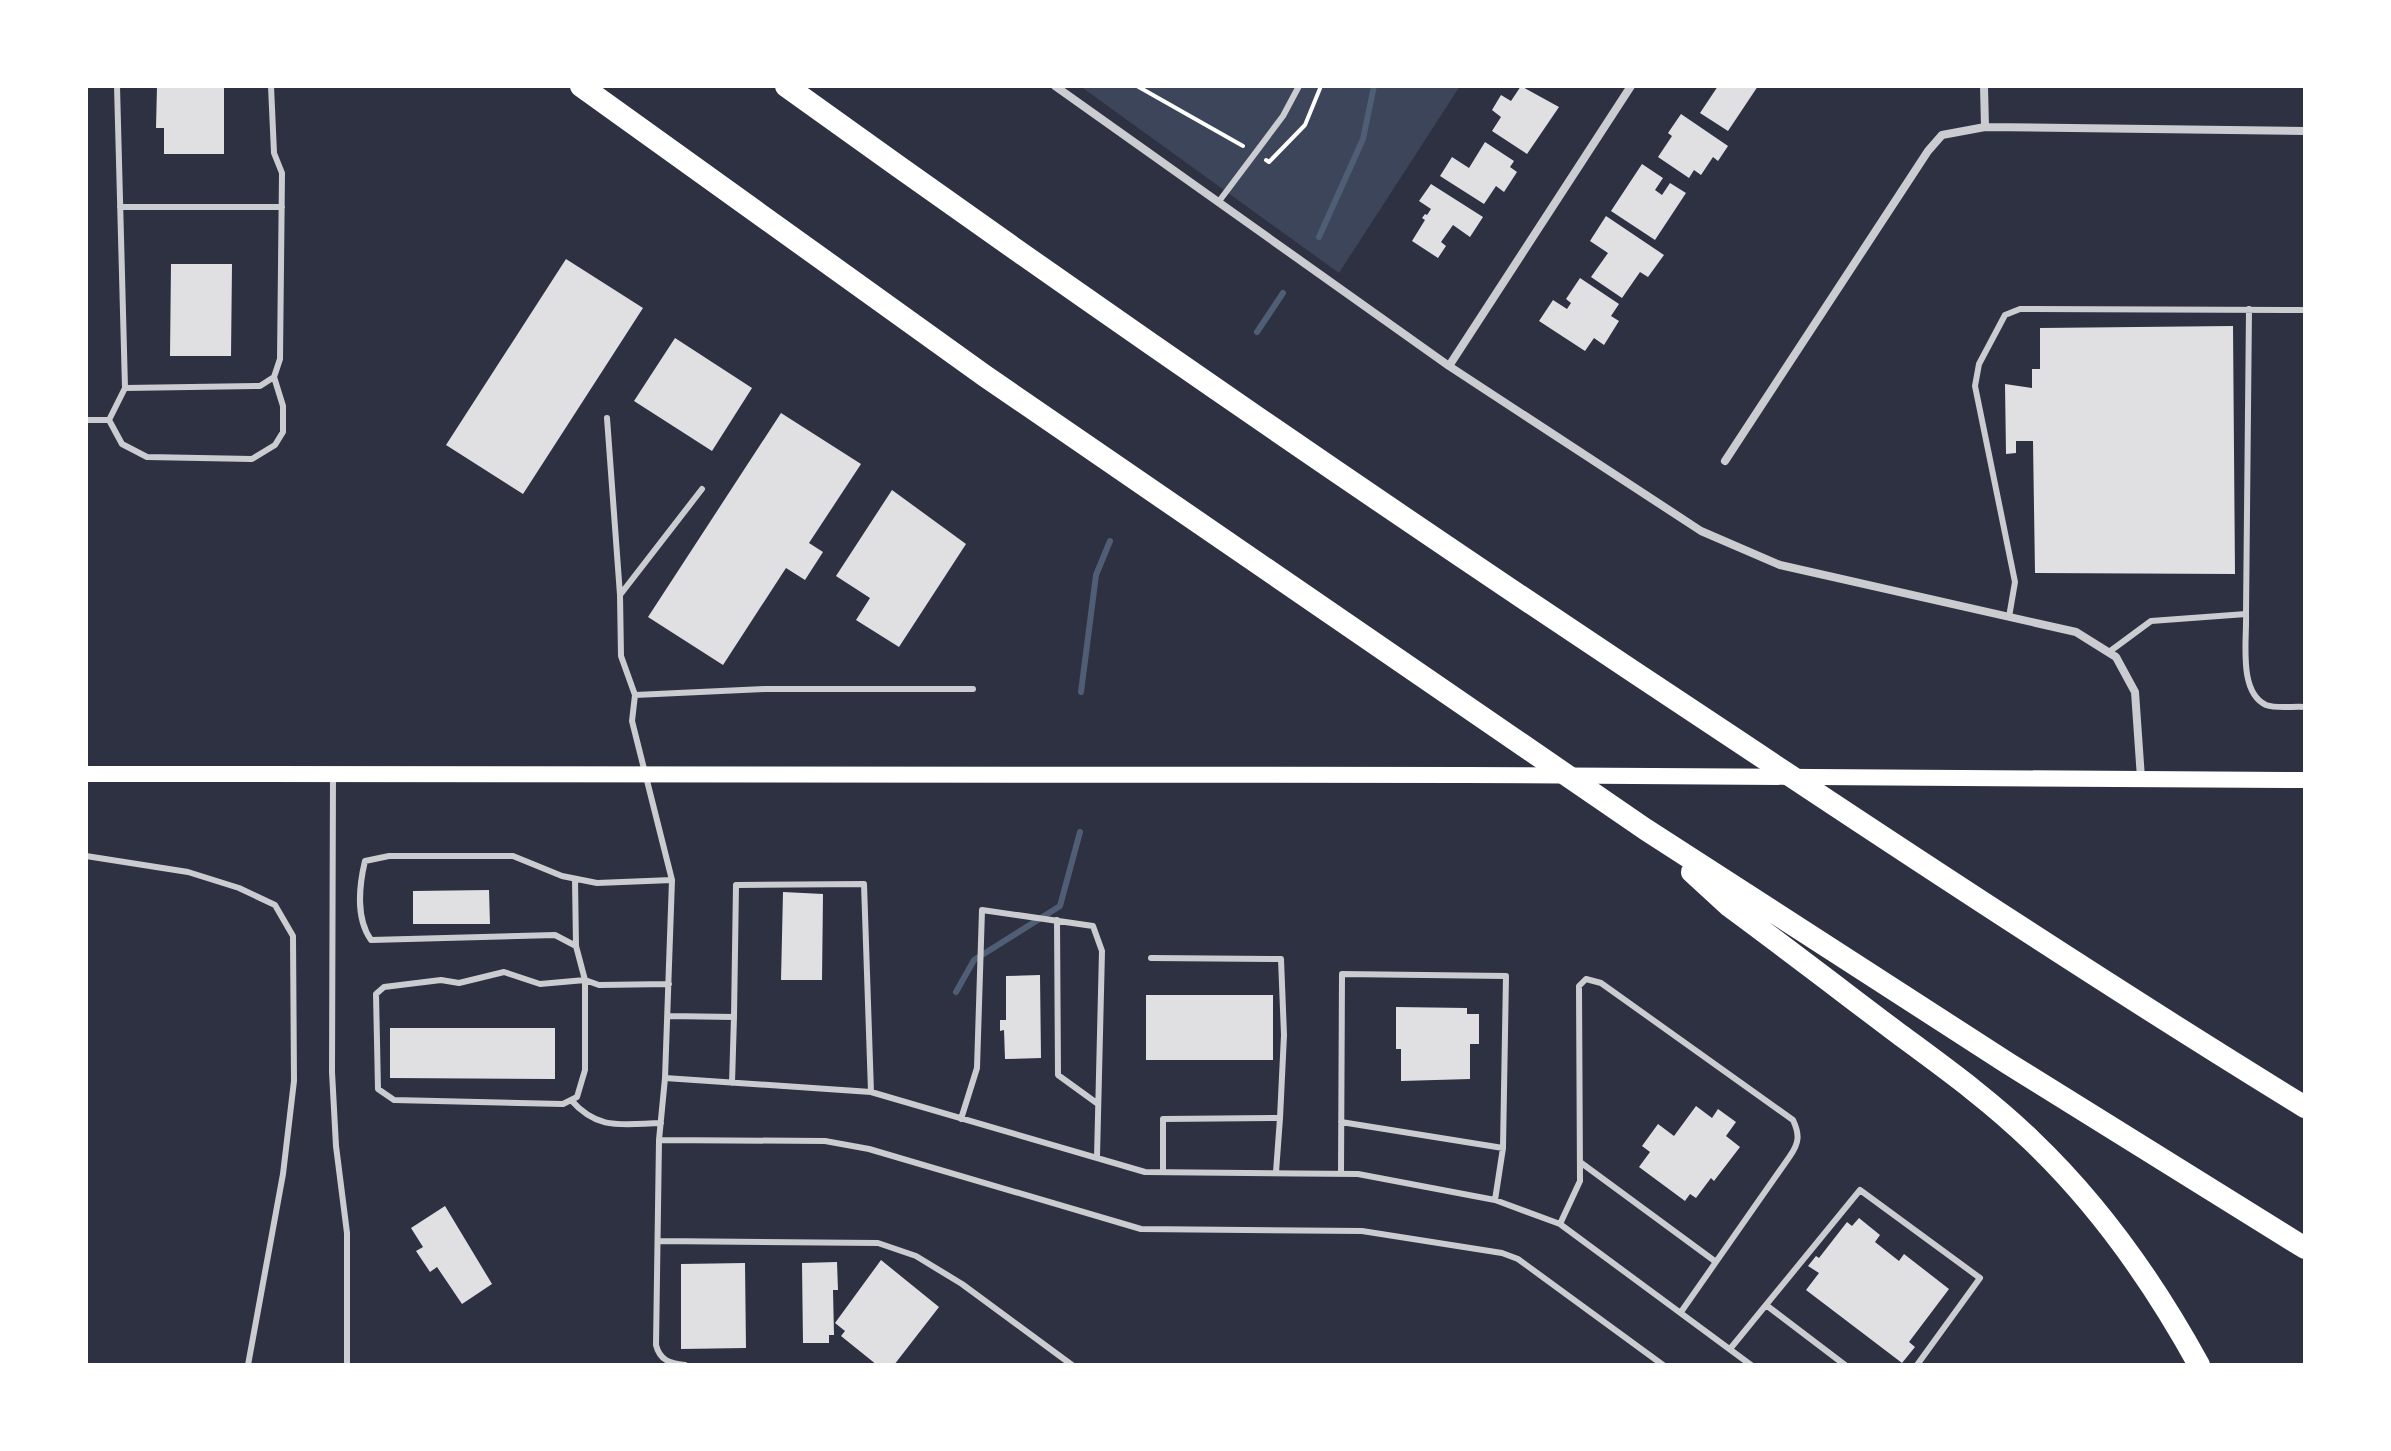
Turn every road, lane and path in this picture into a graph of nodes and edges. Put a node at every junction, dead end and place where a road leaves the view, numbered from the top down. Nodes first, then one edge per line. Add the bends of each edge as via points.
1 (117, 86) edge
2 (271, 86) edge
3 (581, 86) edge
4 (786, 86) edge
5 (1055, 86) edge
6 (1137, 86) edge
7 (1299, 86) edge
8 (1321, 86) edge
9 (1631, 86) edge
10 (1984, 86) edge
11 (1985, 127) junction
12 (2305, 131) edge
13 (1243, 146) dead end
14 (1264, 158) dead end
15 (1220, 200) junction
16 (120, 207) junction
17 (282, 207) junction
18 (2249, 309) junction
19 (2305, 310) edge
20 (1449, 366) junction
21 (274, 377) junction
22 (125, 388) junction
23 (607, 418) dead end
24 (86, 420) edge
25 (109, 420) junction
26 (1725, 461) dead end
27 (702, 489) dead end
28 (620, 595) junction
29 (2246, 614) junction
30 (2009, 617) junction
31 (2109, 652) junction
32 (973, 689) dead end
33 (635, 695) junction
34 (2305, 707) edge
35 (646, 773) junction
36 (86, 774) edge
37 (333, 774) junction
38 (2141, 780) junction
39 (2305, 780) edge
40 (1645, 829) junction
41 (86, 856) edge
42 (575, 879) junction
43 (672, 880) junction
44 (1057, 920) junction
45 (576, 946) junction
46 (1151, 958) dead end
47 (585, 980) junction
48 (669, 984) junction
49 (668, 1016) junction
50 (734, 1017) junction
51 (665, 1078) junction
52 (732, 1083) junction
53 (871, 1092) junction
54 (571, 1100) junction
55 (1098, 1104) junction
56 (2305, 1107) edge
57 (1280, 1118) junction
58 (961, 1119) junction
59 (1341, 1122) junction
60 (661, 1123) junction
61 (659, 1140) junction
62 (1503, 1148) junction
63 (1097, 1157) junction
64 (1580, 1162) junction
65 (1163, 1172) junction
66 (1276, 1172) junction
67 (1341, 1174) junction
68 (1495, 1200) junction
69 (1560, 1224) junction
70 (659, 1241) junction
71 (2305, 1248) edge
72 (1716, 1262) junction
73 (1766, 1305) junction
74 (1681, 1312) junction
75 (1730, 1349) junction
76 (248, 1365) edge
77 (347, 1365) edge
78 (685, 1365) edge
79 (1072, 1365) edge
80 (1663, 1365) edge
81 (1751, 1365) edge
82 (1845, 1365) edge
83 (1917, 1365) edge
84 (2199, 1365) edge

1 - 16 lane
2 - 17 lane
3 - 40 highway via 998,385
4 - 56 highway via 1427,537 2020,927
5 - 15 street
6 - 13 path
7 - 15 lane
8 - 14 path via 1305,125 1269,162
9 - 20 street
10 - 11 street
11 - 12 street
11 - 26 street via 1942,135 1928,151
15 - 20 street
16 - 17 lane
16 - 22 lane
17 - 21 lane via 280,359
18 - 19 lane
18 - 29 lane
18 - 30 lane via 2020,309 2005,315 1979,364 1975,386 2015,582
20 - 30 street via 1701,531 1780,565
21 - 22 lane via 260,386
21 - 25 lane via 283,406 283,432 275,445 252,459 147,457 122,444
22 - 25 lane
23 - 28 lane
24 - 25 lane
27 - 28 lane
28 - 33 lane via 621,656
29 - 31 lane via 2151,621
29 - 34 lane via 2248,682 2254,697 2269,706
30 - 31 street via 2076,632
31 - 38 street via 2135,692
32 - 33 lane
33 - 35 lane via 632,721
35 - 37 main road
35 - 38 main road
35 - 43 lane
36 - 37 main road
37 - 77 lane via 332,1072 347,1233
38 - 39 main road
40 - 71 highway
40 - 84 highway via 1729,906 1982,1095 2032,1141 2124,1247
41 - 76 lane via 188,872 239,888 275,905 293,936 294,1081 283,1174
42 - 43 lane
42 - 45 lane
42 - 45 lane via 513,856 389,856 365,861 361,914 371,940 555,935
43 - 48 lane
44 - 55 lane via 1058,1075
44 - 55 lane via 1093,926 1102,951
44 - 58 lane via 982,910 977,1068
45 - 47 lane
46 - 57 lane via 1281,959
47 - 48 lane via 599,985
47 - 54 lane via 585,1070 577,1097
47 - 54 lane via 540,984 504,972 459,983 384,987 376,994 378,1089 394,1100
48 - 49 lane
49 - 50 lane
49 - 51 lane
50 - 52 lane
50 - 53 lane via 736,885 864,884
51 - 52 lane
51 - 60 lane
52 - 53 lane
53 - 58 lane
54 - 60 lane via 587,1118 609,1124
55 - 63 lane
57 - 65 lane via 1163,1119
57 - 66 lane
58 - 63 lane
59 - 62 lane
59 - 62 lane via 1342,974 1506,976
59 - 67 lane
60 - 61 lane
61 - 70 lane
61 - 80 lane via 825,1141 869,1149 1141,1229 1362,1231 1502,1253 1518,1259
62 - 68 lane
63 - 65 lane
64 - 69 lane via 1580,1181
64 - 72 lane
64 - 72 lane via 1579,986 1586,979 1601,983 1793,1120 1798,1144
65 - 66 lane
66 - 67 lane
67 - 68 lane
68 - 69 lane
69 - 74 lane
70 - 78 lane via 656,1345 669,1363
70 - 79 lane via 878,1243 916,1256 962,1284
72 - 74 lane
73 - 75 lane
73 - 82 lane
73 - 83 lane via 1860,1190 1980,1278
74 - 75 lane
75 - 81 lane

